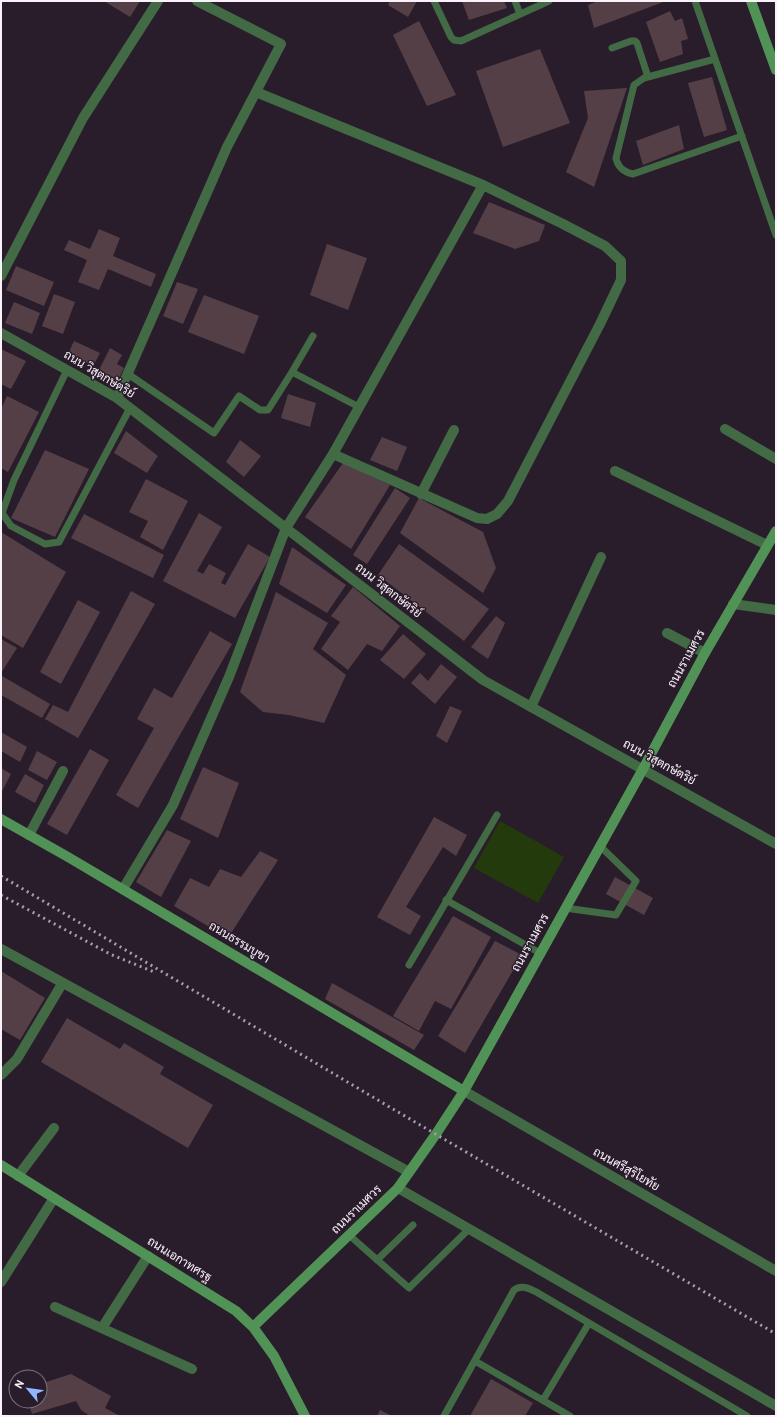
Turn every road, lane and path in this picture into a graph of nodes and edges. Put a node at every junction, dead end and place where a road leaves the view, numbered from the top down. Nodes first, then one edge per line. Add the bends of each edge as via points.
1 (158, 1) edge
2 (196, 1) edge
3 (434, 1) edge
4 (515, 1) edge
5 (549, 1) edge
6 (695, 1) edge
7 (751, 1) edge
8 (520, 14) junction
9 (612, 48) dead end
10 (715, 59) junction
11 (776, 70) edge
12 (648, 77) junction
13 (256, 92) junction
14 (742, 136) junction
15 (483, 185) junction
16 (776, 235) edge
17 (1, 276) edge
18 (1, 333) edge
19 (313, 336) dead end
20 (67, 370) junction
21 (292, 372) junction
22 (128, 374) junction
23 (117, 398) junction
24 (359, 407) junction
25 (130, 408) junction
26 (725, 429) dead end
27 (454, 430) dead end
28 (333, 454) junction
29 (776, 458) edge
30 (615, 471) dead end
31 (421, 494) junction
32 (286, 528) junction
33 (776, 530) edge
34 (767, 546) junction
35 (601, 557) dead end
36 (733, 604) junction
37 (776, 610) edge
38 (667, 633) dead end
39 (705, 653) junction
40 (531, 707) junction
41 (643, 769) junction
42 (63, 771) dead end
43 (497, 815) dead end
44 (1, 819) edge
45 (29, 834) junction
46 (776, 844) edge
47 (600, 846) junction
48 (123, 889) junction
49 (446, 900) junction
50 (565, 908) junction
51 (1, 949) edge
52 (540, 953) junction
53 (409, 965) dead end
54 (62, 984) junction
55 (1, 1075) edge
56 (464, 1091) junction
57 (54, 1128) dead end
58 (1, 1165) edge
59 (410, 1172) junction
60 (18, 1176) junction
61 (398, 1188) junction
62 (54, 1198) junction
63 (413, 1225) dead end
64 (469, 1229) junction
65 (349, 1235) junction
66 (148, 1256) junction
67 (377, 1260) junction
68 (776, 1271) edge
69 (1, 1282) edge
70 (55, 1307) dead end
71 (589, 1323) junction
72 (253, 1327) junction
73 (102, 1328) junction
74 (475, 1361) junction
75 (192, 1369) dead end
76 (543, 1400) junction
77 (776, 1406) edge
78 (734, 1409) junction
79 (305, 1416) edge
80 (444, 1416) edge
81 (570, 1416) edge
82 (730, 1416) edge
83 (747, 1416) edge

1 - 17 street via 83,118
2 - 13 street via 281,44
3 - 8 lane via 454,40 461,40
4 - 8 lane
5 - 8 lane
6 - 10 lane
7 - 11 main road
9 - 12 lane via 635,41
10 - 12 lane
10 - 14 lane
12 - 14 lane via 634,85 616,158 622,170 633,174
13 - 15 street
13 - 22 street via 227,148
14 - 16 lane
15 - 24 street
15 - 31 street via 605,246 621,261 621,280 522,475 508,501 497,514 487,519 477,518
18 - 20 street, ถนน วิสุตกษัตริย์
19 - 21 lane
20 - 23 street, ถนน วิสุตกษัตริย์
20 - 25 lane via 14,480 2,513 11,526 45,544 60,542
21 - 22 lane via 268,410 260,410 239,396 214,433
21 - 24 lane
22 - 23 street
23 - 25 street, ถนน วิสุตกษัตริย์
24 - 28 street
25 - 32 street, ถนน วิสุตกษัตริย์
26 - 29 street
27 - 31 street
28 - 31 street
28 - 32 street
30 - 34 street
32 - 40 street, ถนน วิสุตกษัตริย์ via 482,680
32 - 48 street via 229,678 173,805
33 - 34 main road, ถนนราเมศวร
34 - 36 main road, ถนนราเมศวร
35 - 40 street
36 - 37 street
36 - 39 main road, ถนนราเมศวร
38 - 39 street
39 - 41 main road, ถนนราเมศวร
40 - 41 street, ถนน วิสุตกษัตริย์
41 - 46 street, ถนน วิสุตกษัตริย์
41 - 47 main road, ถนนราเมศวร
42 - 45 street
43 - 49 lane
44 - 45 main road, ถนนธรรมบูชา
45 - 48 main road, ถนนธรรมบูชา
47 - 50 main road, ถนนราเมศวร
47 - 50 lane via 636,881 616,915
48 - 56 main road, ถนนธรรมบูชา
49 - 52 lane
49 - 53 lane
50 - 52 main road, ถนนราเมศวร
51 - 54 street
52 - 56 main road, ถนนราเมศวร
54 - 55 street via 17,1059
54 - 59 street
56 - 59 main road, ถนนราเมศวร
56 - 68 street, ถนนศรีสุริโยทัย
57 - 60 street
58 - 60 main road, ถนนเอกาทศรฐ
59 - 61 main road, ถนนราเมศวร
60 - 62 main road, ถนนเอกาทศรฐ
61 - 64 street
61 - 65 main road, ถนนราเมศวร
62 - 66 main road, ถนนเอกาทศรฐ
62 - 69 street
63 - 67 lane
64 - 67 lane via 409,1288
64 - 77 street
65 - 67 lane
65 - 72 main road, ถนนราเมศวร
66 - 72 main road, ถนนเอกาทศรฐ via 236,1311
66 - 73 street
70 - 73 street
71 - 74 lane via 538,1293 520,1287 514,1290
71 - 76 lane
71 - 78 lane
72 - 79 main road, ถนนเอกาทศรฐ via 274,1356
73 - 75 street
74 - 76 lane
74 - 80 lane
76 - 81 lane
78 - 82 lane
78 - 83 lane

